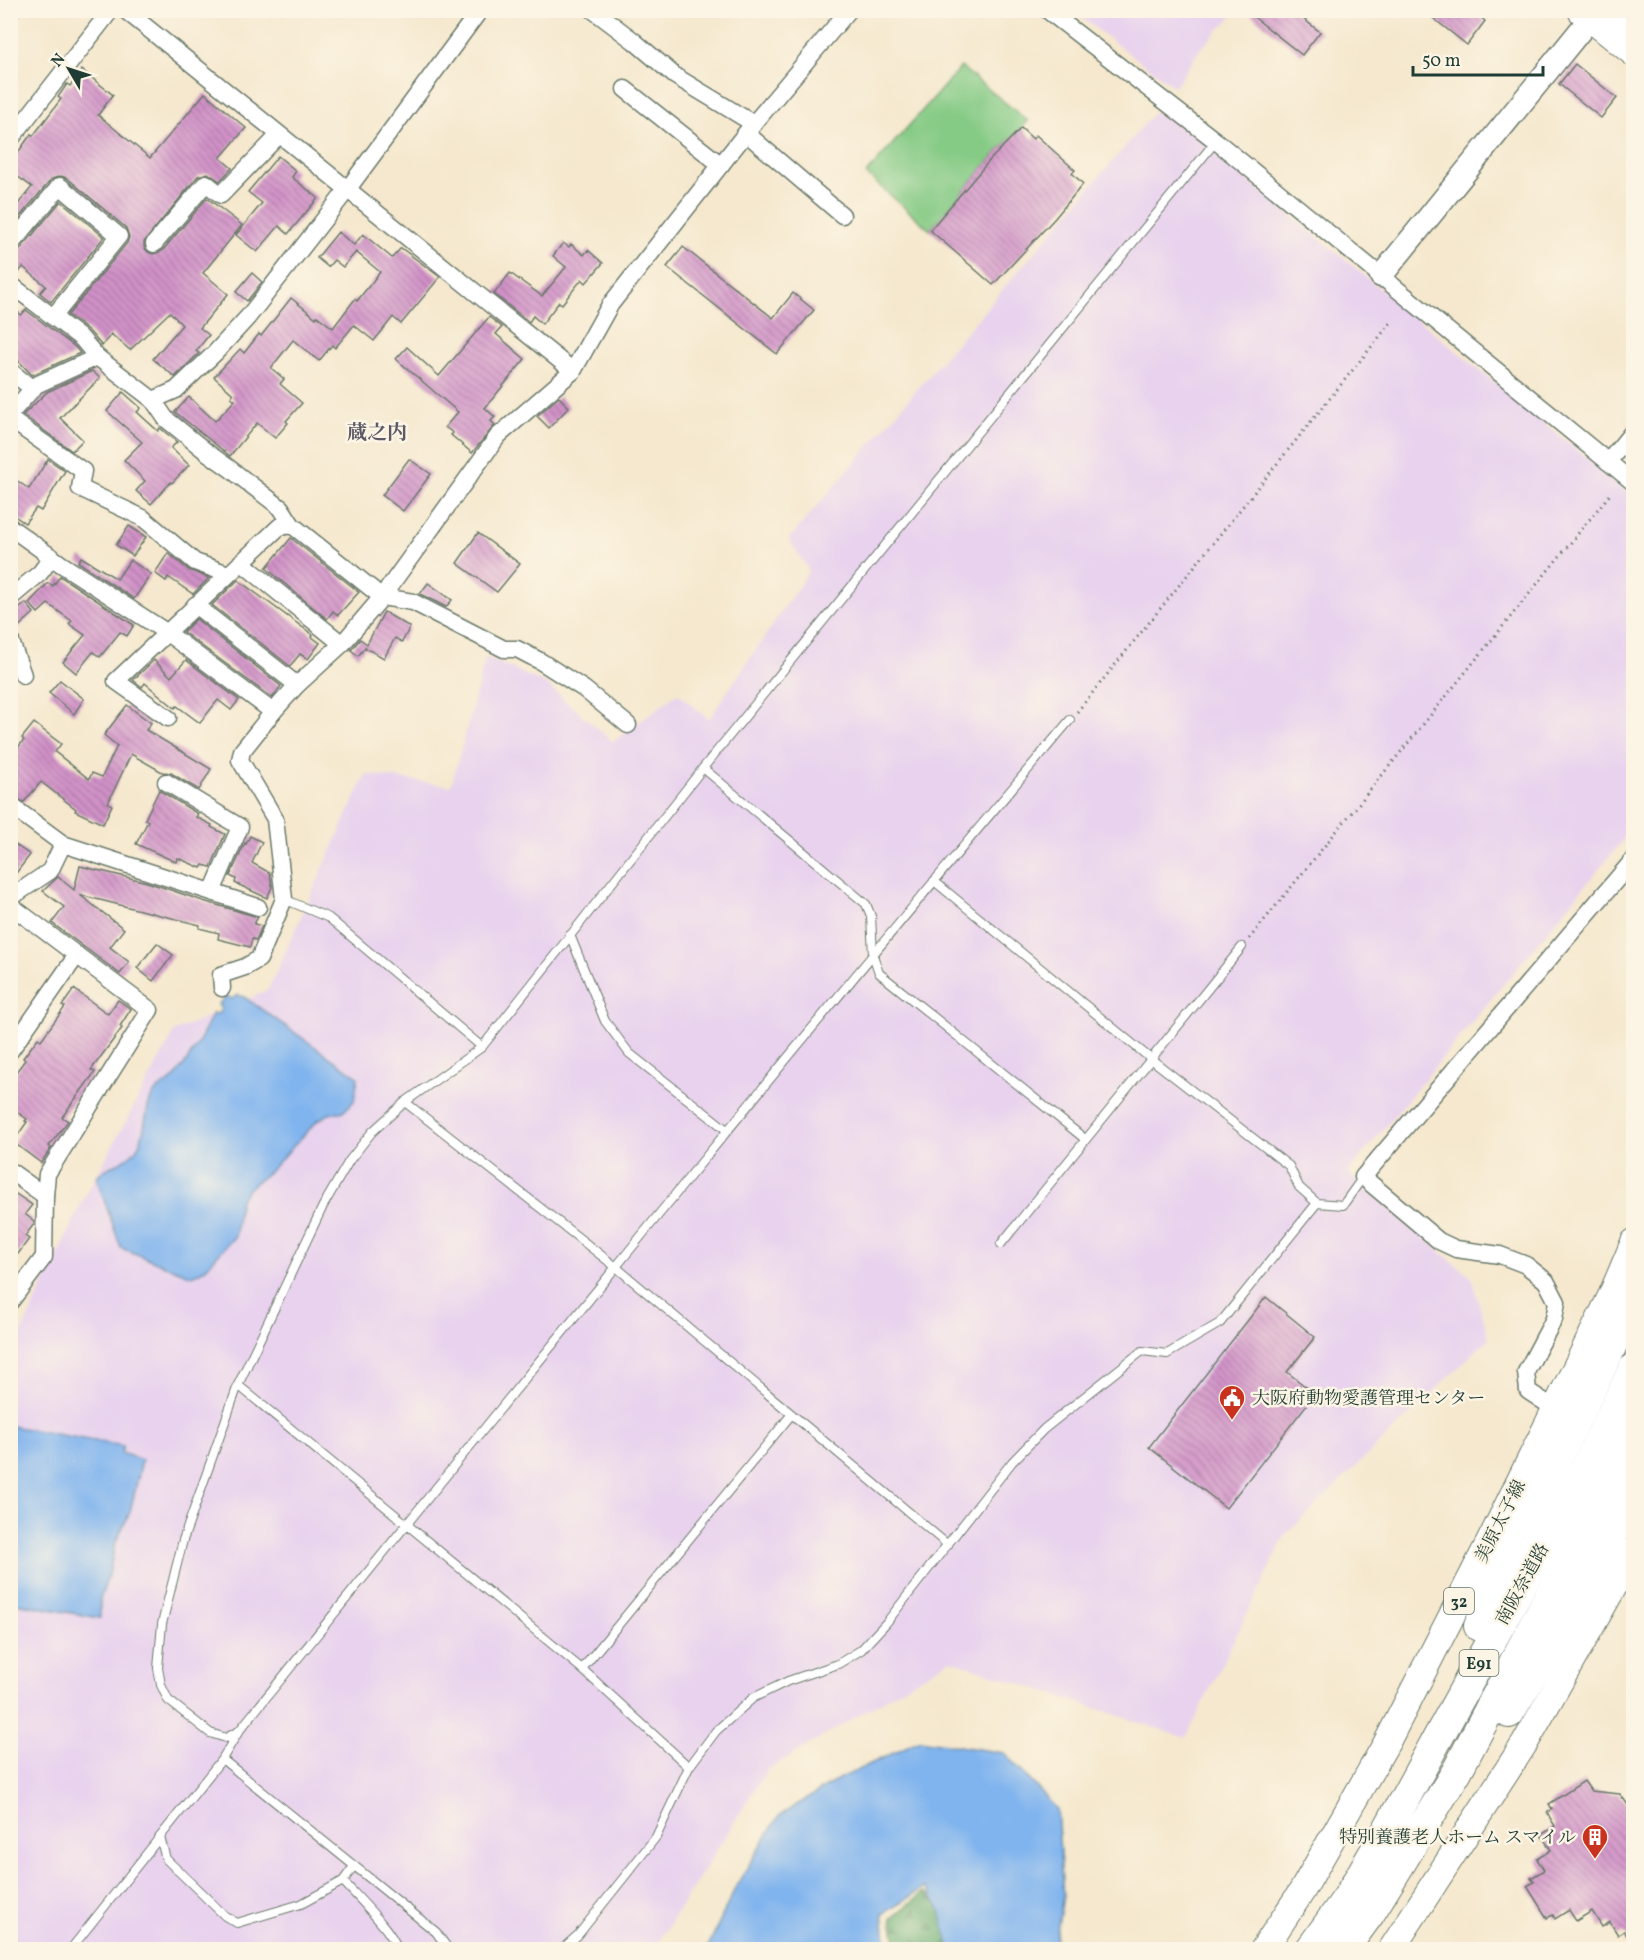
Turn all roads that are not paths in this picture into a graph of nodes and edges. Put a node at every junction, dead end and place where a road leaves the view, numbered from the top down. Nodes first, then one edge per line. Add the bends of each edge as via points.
1 (111, 10) edge
2 (125, 10) edge
3 (480, 10) edge
4 (593, 10) edge
5 (849, 10) edge
6 (1047, 10) edge
7 (1621, 10) edge
8 (1591, 13) edge
9 (1634, 20) edge
10 (1634, 51) edge
11 (625, 89) dead end
12 (750, 128) junction
13 (279, 135) junction
14 (10, 140) edge
15 (1216, 141) junction
16 (720, 165) junction
17 (347, 190) junction
18 (842, 215) dead end
19 (154, 244) dead end
20 (10, 245) edge
21 (1381, 276) junction
22 (10, 284) edge
23 (53, 317) junction
24 (97, 357) junction
25 (573, 370) junction
26 (10, 371) edge
27 (33, 389) junction
28 (153, 400) junction
29 (10, 417) edge
30 (1634, 430) edge
31 (1608, 462) junction
32 (1634, 483) edge
33 (292, 525) junction
34 (10, 526) edge
35 (52, 557) junction
36 (241, 562) junction
37 (228, 574) junction
38 (382, 597) junction
39 (10, 598) edge
40 (195, 605) junction
41 (166, 632) junction
42 (10, 639) edge
43 (342, 644) junction
44 (23, 675) dead end
45 (297, 686) junction
46 (273, 712) junction
47 (168, 718) dead end
48 (1070, 720) road end
49 (628, 725) dead end
50 (703, 768) junction
51 (166, 782) dead end
52 (10, 805) edge
53 (63, 844) junction
54 (1634, 859) edge
55 (934, 880) junction
56 (212, 892) junction
57 (10, 898) edge
58 (284, 899) junction
59 (10, 905) edge
60 (258, 907) dead end
61 (570, 935) junction
62 (1242, 947) road end
63 (77, 955) junction
64 (873, 955) junction
65 (222, 988) dead end
66 (482, 1047) junction
67 (10, 1051) edge
68 (1151, 1059) junction
69 (405, 1102) junction
70 (728, 1131) junction
71 (1085, 1139) junction
72 (10, 1171) edge
73 (1363, 1177) junction
74 (45, 1196) junction
75 (1317, 1203) junction
76 (1634, 1242) edge
77 (1001, 1244) dead end
78 (616, 1267) junction
79 (1634, 1299) edge
80 (10, 1302) edge
81 (1634, 1368) edge
82 (238, 1385) junction
83 (1560, 1413) junction
84 (791, 1415) junction
85 (1634, 1429) edge
86 (1634, 1490) edge
87 (406, 1525) junction
88 (948, 1545) junction
89 (1634, 1551) edge
90 (582, 1669) junction
91 (239, 1731) junction
92 (222, 1759) junction
93 (689, 1767) junction
94 (1457, 1771) junction
95 (1388, 1829) junction
96 (160, 1837) junction
97 (354, 1866) junction
98 (343, 1881) junction
99 (70, 1950) edge
100 (397, 1950) edge
101 (449, 1950) edge
102 (561, 1950) edge
103 (1263, 1950) edge
104 (1310, 1950) edge
105 (1343, 1950) edge
106 (1391, 1950) edge

1 - 14 street
2 - 13 street
3 - 17 street
4 - 12 street via 675,76
5 - 12 street
6 - 15 street
7 - 9 highway
8 - 10 highway
8 - 21 street
11 - 16 street
12 - 16 street
12 - 18 street
13 - 17 street
13 - 19 street via 221,195 206,183
15 - 21 street
15 - 50 lane
16 - 25 street via 610,305
17 - 25 street
17 - 28 street via 215,353 176,390
20 - 23 street via 60,186 119,236
21 - 31 street
22 - 23 street
23 - 24 street via 82,339
24 - 27 street
24 - 28 street
25 - 38 street via 498,436
26 - 27 street
27 - 29 street
28 - 33 street via 166,419 281,508
29 - 37 street via 83,471 80,488 143,518 195,562
30 - 31 street
31 - 32 street
33 - 36 street via 279,527
33 - 38 street
34 - 35 street
35 - 39 street via 40,573
35 - 41 street
36 - 37 street
36 - 43 street
37 - 40 street
38 - 43 street
38 - 49 street via 413,602 504,649 517,649 584,688
40 - 41 street
40 - 45 street
41 - 46 street
41 - 47 street via 116,681
42 - 44 street
43 - 45 street
45 - 46 street
46 - 58 street via 242,751 240,760 275,819
48 - 55 lane
50 - 61 lane
50 - 64 lane via 866,904 871,916
51 - 56 street via 240,827
52 - 53 street
53 - 56 street
53 - 57 street via 50,871
54 - 73 street
55 - 64 lane
55 - 68 lane
56 - 60 street
58 - 65 street via 259,959 221,975
58 - 66 lane via 329,918
59 - 63 street
61 - 66 lane
61 - 70 lane via 605,1021 629,1053
62 - 68 lane
63 - 67 street
63 - 74 street via 150,1010 47,1174
64 - 70 lane
64 - 71 lane via 879,973
66 - 69 lane
68 - 71 lane
68 - 75 lane via 1289,1166 1299,1187
69 - 78 lane
69 - 82 lane via 372,1132 344,1170
70 - 78 lane
71 - 77 lane
72 - 74 street
73 - 75 lane via 1343,1205
73 - 83 street via 1439,1241 1456,1249 1500,1255 1526,1265 1546,1281 1557,1302 1554,1319 1526,1372 1528,1391
74 - 80 street via 44,1257
75 - 88 lane via 1220,1323 1167,1354 1142,1351 1044,1429 1012,1462
76 - 83 main road, 美原太子線 / 32
78 - 84 lane
78 - 87 lane
79 - 95 highway via 1505,1567
81 - 95 highway, 南阪奈道路 / E91 via 1584,1471
82 - 87 lane
82 - 91 lane via 183,1540 162,1624 158,1668 168,1701 210,1733 225,1738
83 - 103 main road, 美原太子線 / 32 via 1387,1742 1302,1891
84 - 88 lane
84 - 90 lane
85 - 94 highway, 南阪奈道路 / E91
86 - 94 highway via 1602,1558 1489,1747
87 - 90 lane
87 - 91 lane
88 - 93 lane via 861,1650 838,1664 753,1698 716,1731
89 - 106 main road via 1525,1743
90 - 93 lane
91 - 92 lane
92 - 96 lane
92 - 97 lane
93 - 102 lane via 656,1838 578,1935
94 - 105 highway, 南阪奈道路 / E91
95 - 104 highway, 南阪奈道路 / E91 via 1348,1897
96 - 98 lane via 166,1859 237,1923 301,1904
96 - 99 lane
97 - 98 lane
97 - 101 lane via 436,1932
98 - 100 lane via 388,1932

